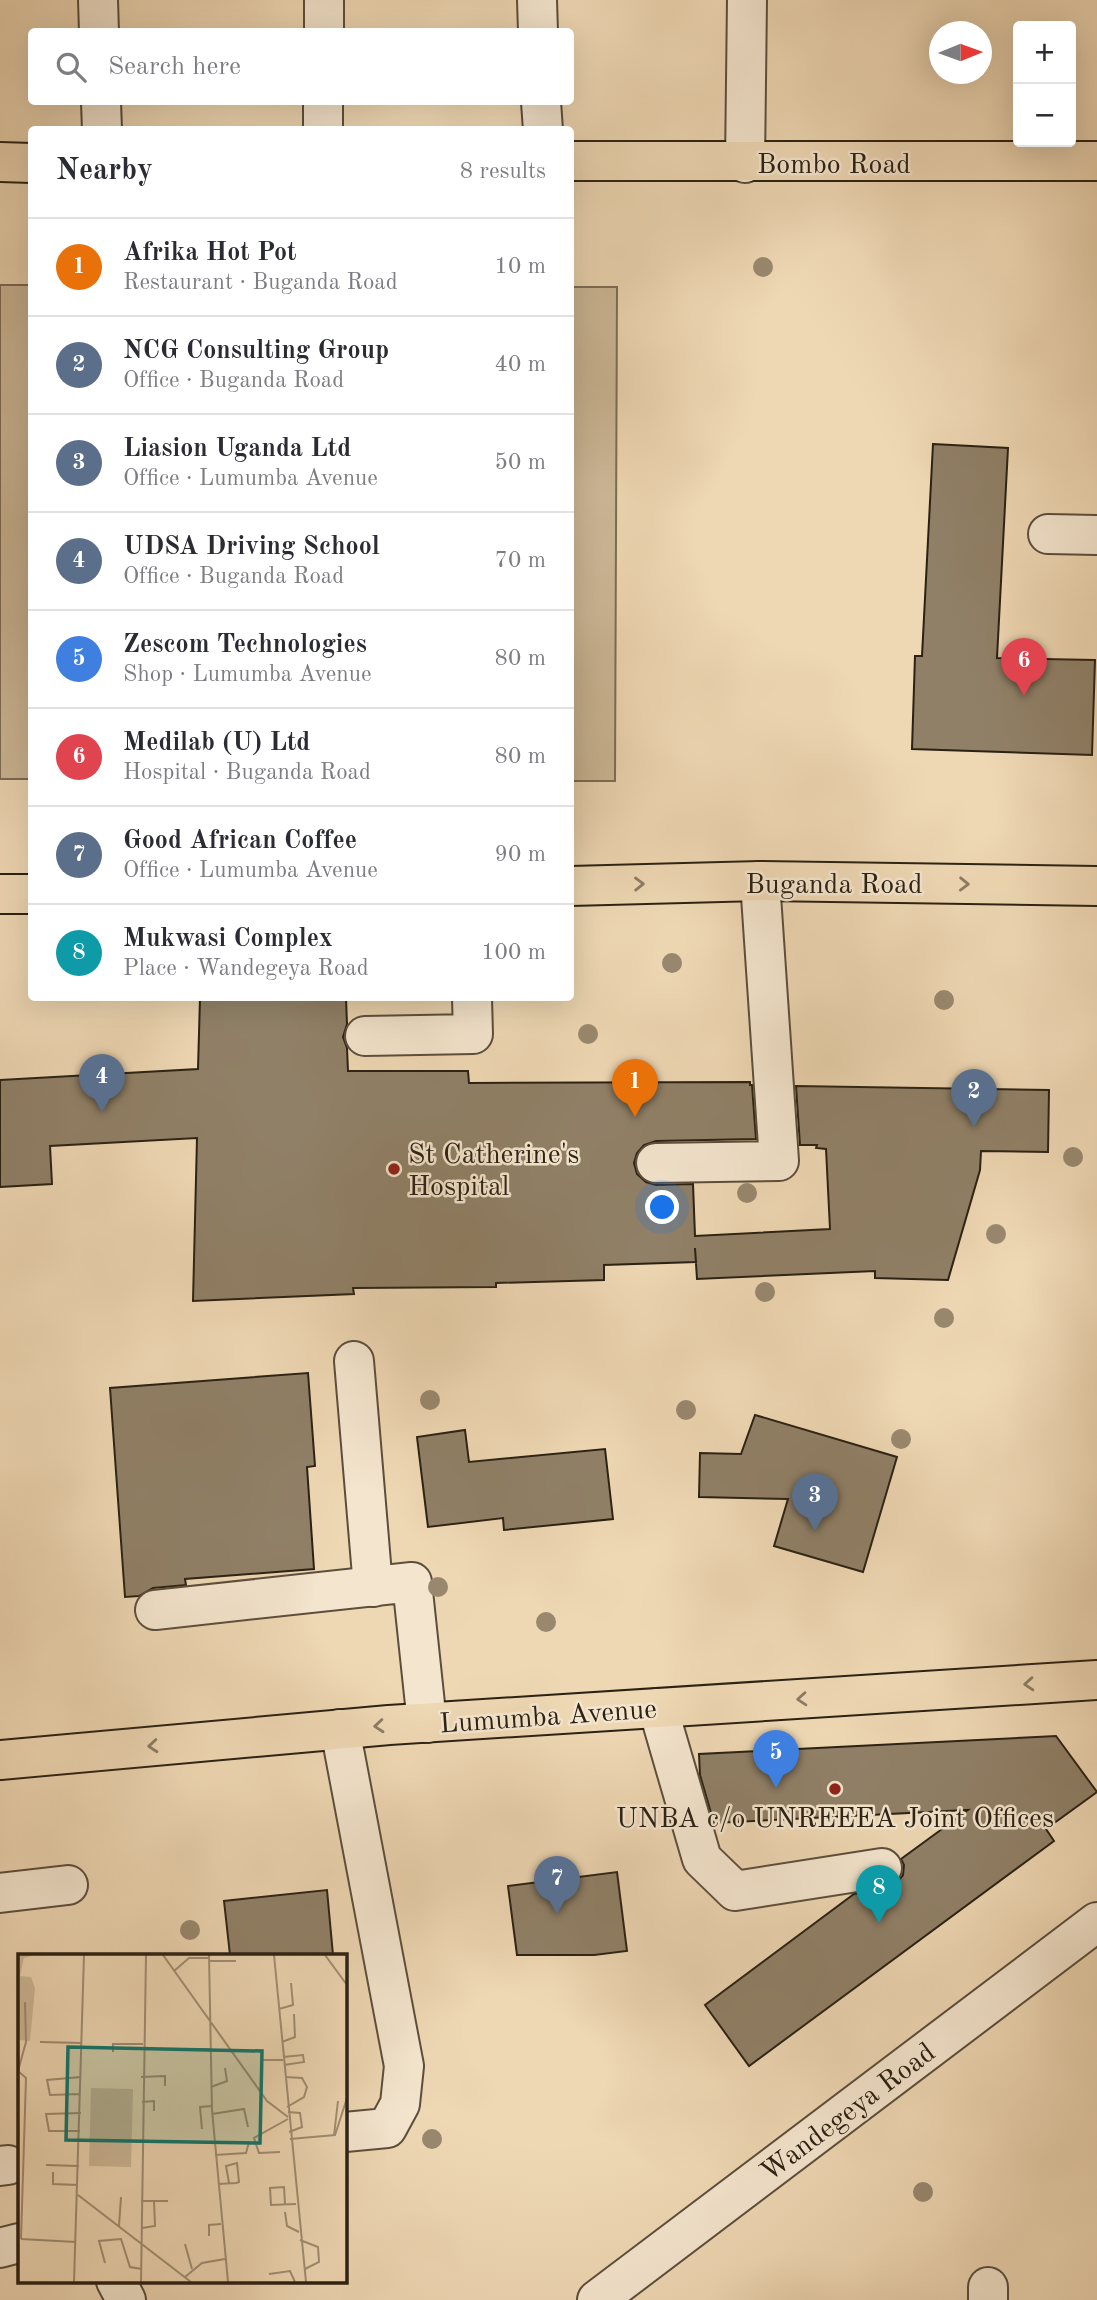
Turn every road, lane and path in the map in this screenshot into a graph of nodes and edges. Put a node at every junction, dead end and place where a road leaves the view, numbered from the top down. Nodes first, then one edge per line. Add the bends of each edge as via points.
1 (98, 0) edge
2 (324, 0) edge
3 (537, 0) edge
4 (747, 0) edge
5 (99, 28) edge
6 (324, 28) edge
7 (538, 28) edge
8 (101, 105) edge
9 (323, 105) edge
10 (541, 105) edge
11 (102, 126) edge
12 (323, 126) edge
13 (543, 126) edge
14 (1097, 161) edge
15 (0, 162) edge
16 (574, 162) edge
17 (28, 163) edge
18 (745, 163) junction
19 (1048, 534) dead end
20 (1097, 535) edge
21 (760, 881) junction
22 (574, 886) edge
23 (1097, 886) edge
24 (0, 894) edge
25 (28, 894) edge
26 (472, 1001) edge
27 (365, 1036) dead end
28 (656, 1163) dead end
29 (354, 1361) dead end
30 (373, 1587) junction
31 (155, 1610) dead end
32 (1097, 1680) edge
33 (658, 1708) junction
34 (427, 1723) junction
35 (340, 1730) junction
36 (0, 1760) edge
37 (883, 1868) dead end
38 (68, 1885) dead end
39 (0, 1893) edge
40 (1097, 1922) edge
41 (346, 2132) edge
42 (18, 2242) edge
43 (0, 2248) edge
44 (117, 2282) edge
45 (126, 2300) edge
46 (597, 2300) edge

1 - 5 street
2 - 6 street
3 - 7 street
4 - 18 street
8 - 11 street
9 - 12 street
10 - 13 street
14 - 18 main road, Bombo Road
15 - 17 main road
16 - 18 main road, Bombo Road
19 - 20 street
22 -> 21 main road, Buganda Road
21 -> 23 main road, Buganda Road
21 - 28 street via 779,1161
24 - 25 main road
26 - 27 street via 473,1034
29 - 30 street
30 - 31 street
30 - 34 street via 412,1582
32 -> 33 main road, Lumumba Avenue
33 - 34 main road, Lumumba Avenue
33 - 37 street via 702,1859 736,1891
34 -> 35 main road, Lumumba Avenue
35 -> 36 main road, Lumumba Avenue
35 - 41 street via 404,2066 400,2104 387,2128
38 - 39 street
40 - 46 street, Wandegeya Road
42 - 43 street
44 - 45 street

